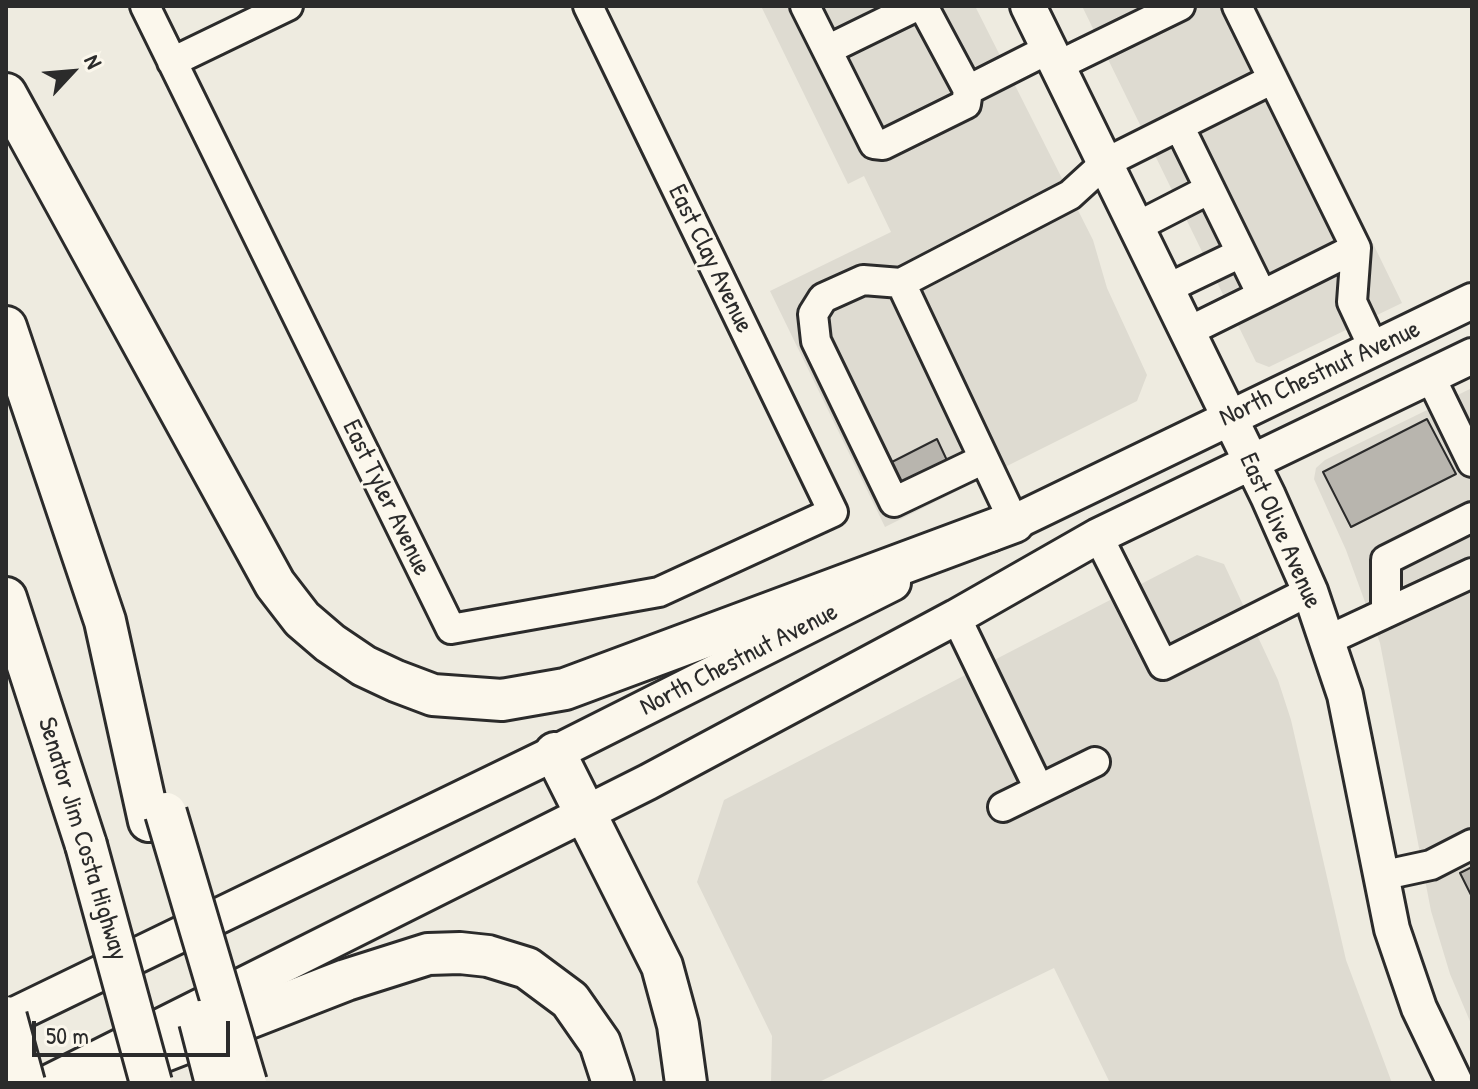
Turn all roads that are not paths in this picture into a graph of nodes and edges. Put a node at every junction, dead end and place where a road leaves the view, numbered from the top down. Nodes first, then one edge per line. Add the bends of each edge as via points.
1 (145, 6) edge
2 (288, 6) edge
3 (588, 6) edge
4 (805, 6) edge
5 (920, 6) edge
6 (1028, 6) edge
7 (1180, 6) edge
8 (1237, 6) edge
9 (827, 50) junction
10 (1053, 57) junction
11 (172, 62) junction
12 (1273, 79) junction
13 (968, 90) junction
14 (6, 94) edge
15 (1179, 126) junction
16 (1105, 163) junction
17 (1210, 189) junction
18 (1136, 227) junction
19 (1356, 248) junction
20 (1241, 253) junction
21 (901, 283) junction
22 (1166, 289) junction
23 (1262, 295) junction
24 (1472, 301) edge
25 (6, 327) edge
26 (1187, 332) junction
27 (1374, 349) junction
28 (1472, 356) edge
29 (1430, 376) junction
30 (1228, 417) junction
31 (984, 459) junction
32 (1472, 462) edge
33 (1251, 463) junction
34 (833, 512) joint
35 (1472, 517) edge
36 (1014, 522) junction
37 (1098, 536) junction
38 (1472, 573) edge
39 (1310, 591) junction
40 (6, 598) edge
41 (1386, 613) junction
42 (956, 617) junction
43 (1328, 640) junction
44 (555, 753) junction
45 (1095, 762) dead end
46 (1039, 789) junction
47 (1003, 807) dead end
48 (587, 813) junction
49 (158, 817) junction
50 (1461, 849) edge
51 (1380, 876) junction
52 (6, 1018) edge
53 (24, 1083) edge
54 (48, 1083) edge
55 (82, 1083) edge
56 (151, 1083) edge
57 (216, 1083) edge
58 (246, 1083) edge
59 (613, 1083) edge
60 (686, 1083) edge
61 (1455, 1083) edge

1 - 11 street, East Tyler Avenue
2 - 11 street
3 - 34 street, East Clay Avenue
4 - 9 street
5 - 9 street
5 - 13 street
6 - 10 main road, East Olive Avenue
7 - 10 street
8 - 12 street
9 - 13 street via 874,144 883,145 960,108
10 - 13 street
10 - 16 main road, East Olive Avenue
11 - 34 street, East Tyler Avenue via 451,629 659,592
12 - 15 street
12 - 19 street
14 - 36 highway via 275,584 302,619 330,643 396,681 433,695 502,700 565,689
15 - 16 street
15 - 17 street
16 - 18 main road, East Olive Avenue
16 - 21 street via 1070,195
17 - 18 street
17 - 20 street
18 - 22 main road, East Olive Avenue
19 - 23 street
19 - 27 street via 1352,302
20 - 22 street
20 - 23 street
21 - 31 street
21 - 31 street via 863,280 823,298 813,314 816,341 894,502
22 - 26 main road, East Olive Avenue
23 - 26 street
24 - 27 main road, North Chestnut Avenue
25 - 49 highway via 105,621
26 - 30 main road, East Olive Avenue
27 - 30 main road, North Chestnut Avenue
28 - 29 main road, North Chestnut Avenue
29 - 32 street
29 - 33 main road, North Chestnut Avenue
30 - 33 main road, East Olive Avenue
30 - 36 main road, North Chestnut Avenue
31 - 36 street
33 - 37 main road, North Chestnut Avenue
33 - 39 main road, East Olive Avenue
35 - 41 street via 1386,560
36 - 44 main road, North Chestnut Avenue
37 - 39 street via 1163,665
37 - 42 main road, North Chestnut Avenue
38 - 41 street
39 - 43 main road, East Olive Avenue
40 - 56 highway, Senator Jim Costa Highway, bridge via 86,845
41 - 43 street
42 - 46 street
42 - 48 main road, North Chestnut Avenue
43 - 51 main road, East Olive Avenue via 1357,748
44 - 48 highway
44 - 52 main road, North Chestnut Avenue
45 - 46 street
46 - 47 street
48 - 54 main road, North Chestnut Avenue
48 - 60 highway via 662,966
49 - 57 highway, bridge
49 - 58 highway, bridge
50 - 51 street via 1431,865
51 - 61 main road, East Olive Avenue via 1404,968
52 - 53 highway, bridge
55 - 59 highway via 346,980 428,954 460,953 527,968 570,1000 600,1043

